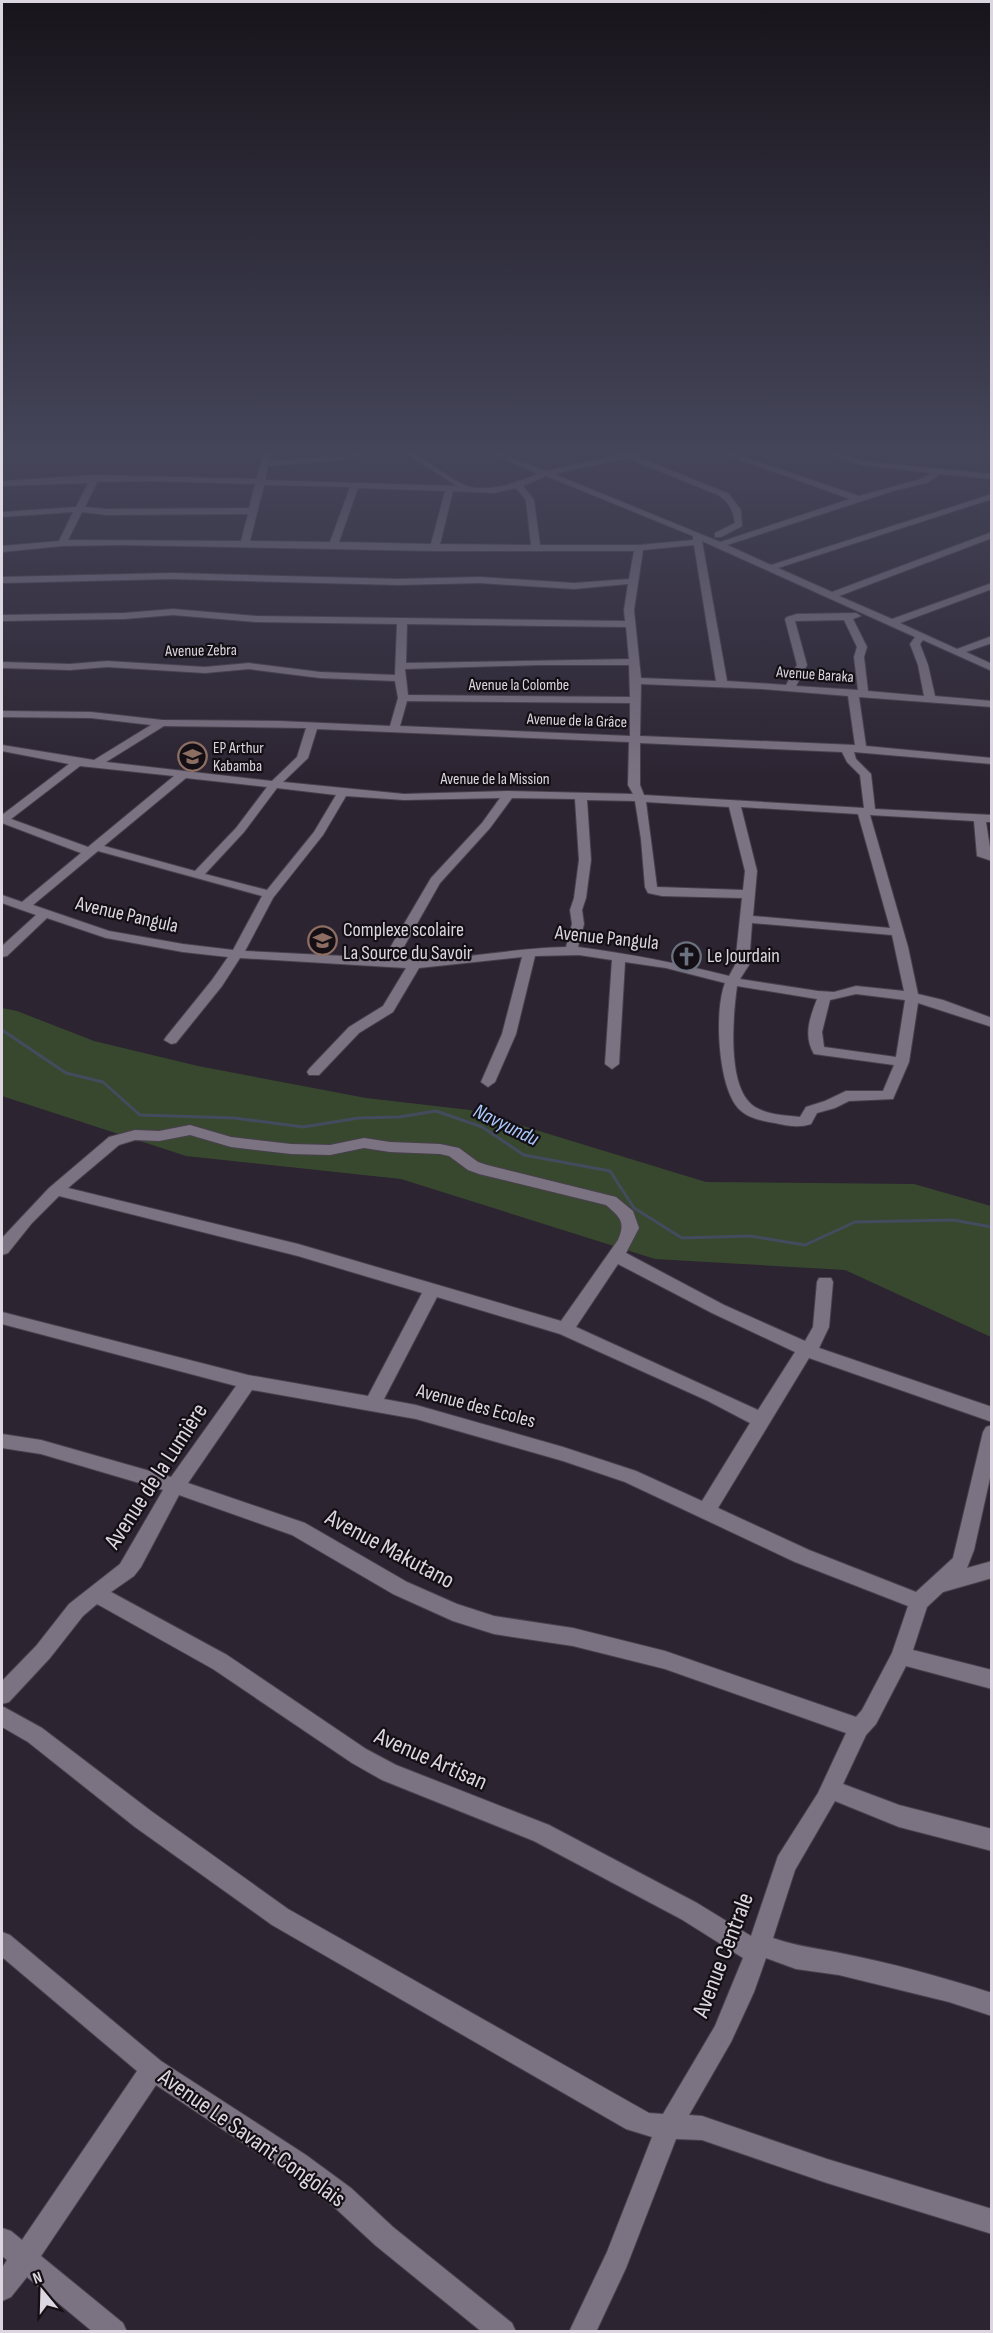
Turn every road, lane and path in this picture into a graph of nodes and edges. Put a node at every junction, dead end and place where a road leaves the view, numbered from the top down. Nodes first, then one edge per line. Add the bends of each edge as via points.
1 (636, 562) edge
2 (704, 562) edge
3 (756, 562) edge
4 (789, 562) edge
5 (921, 562) edge
6 (770, 568) junction
7 (2, 580) edge
8 (633, 581) junction
9 (992, 586) edge
10 (830, 596) junction
11 (873, 615) junction
12 (847, 617) junction
13 (2, 618) edge
14 (402, 621) junction
15 (890, 623) junction
16 (631, 624) junction
17 (921, 636) junction
18 (992, 639) edge
19 (958, 652) junction
20 (635, 662) junction
21 (2, 665) edge
22 (400, 666) junction
23 (992, 668) edge
24 (400, 678) junction
25 (636, 681) junction
26 (722, 684) junction
27 (789, 688) junction
28 (858, 692) junction
29 (403, 698) junction
30 (930, 699) junction
31 (636, 700) junction
32 (992, 704) edge
33 (2, 714) edge
34 (162, 723) junction
35 (312, 727) junction
36 (394, 729) junction
37 (636, 740) junction
38 (2, 748) edge
39 (847, 749) junction
40 (860, 749) junction
41 (992, 761) edge
42 (78, 762) junction
43 (96, 764) junction
44 (184, 774) junction
45 (273, 785) junction
46 (342, 794) junction
47 (508, 794) junction
48 (581, 796) junction
49 (640, 798) junction
50 (734, 803) junction
51 (866, 812) junction
52 (986, 819) edge
53 (2, 820) edge
54 (93, 849) junction
55 (992, 858) edge
56 (197, 876) junction
57 (747, 894) junction
58 (270, 895) junction
59 (2, 899) edge
60 (23, 907) junction
61 (44, 914) junction
62 (748, 919) junction
63 (896, 932) junction
64 (571, 951) junction
65 (530, 952) junction
66 (2, 953) edge
67 (235, 954) junction
68 (619, 955) junction
69 (389, 961) junction
70 (416, 964) junction
71 (732, 981) junction
72 (825, 996) junction
73 (912, 997) junction
74 (990, 1021) edge
75 (171, 1041) dead end
76 (902, 1062) junction
77 (612, 1064) dead end
78 (314, 1072) dead end
79 (489, 1082) dead end
80 (56, 1190) junction
81 (2, 1249) edge
82 (615, 1255) junction
83 (825, 1282) dead end
84 (433, 1289) junction
85 (2, 1318) edge
86 (565, 1329) junction
87 (806, 1350) junction
88 (248, 1382) junction
89 (373, 1403) junction
90 (992, 1415) edge
91 (761, 1420) junction
92 (992, 1432) edge
93 (2, 1441) edge
94 (175, 1486) junction
95 (706, 1511) junction
96 (992, 1569) edge
97 (936, 1585) junction
98 (95, 1593) junction
99 (919, 1602) junction
100 (901, 1656) junction
101 (992, 1680) edge
102 (2, 1695) edge
103 (2, 1716) edge
104 (859, 1728) junction
105 (830, 1789) junction
106 (992, 1840) edge
107 (2, 1943) edge
108 (759, 1948) junction
109 (992, 2005) edge
110 (153, 2069) junction
111 (669, 2127) junction
112 (992, 2222) edge
113 (2, 2240) edge
114 (24, 2259) junction
115 (2, 2288) edge
116 (114, 2331) edge
117 (503, 2331) edge
118 (582, 2331) edge

1 - 8 street
2 - 26 street
3 - 6 street
4 - 6 street
5 - 10 street
6 - 10 street
7 - 8 street via 160,576 387,582 480,580 568,586
8 - 16 street
9 - 15 street
10 - 11 street
11 - 12 street
11 - 15 street
12 - 27 street via 790,619 802,665
12 - 28 street via 862,647
13 - 14 street via 173,612 256,619
14 - 16 street
14 - 22 street
15 - 17 street
16 - 20 street
17 - 19 street
17 - 30 street via 915,644
18 - 19 street
19 - 23 street
20 - 22 street
20 - 25 street
21 - 24 street, Avenue Zebra via 108,664 205,670 249,666 320,675
22 - 24 street
24 - 29 street
25 - 26 street, Avenue Baraka
25 - 31 street
26 - 27 street, Avenue Baraka
27 - 28 street, Avenue Baraka
28 - 30 street, Avenue Baraka
28 - 40 street
29 - 31 street, Avenue la Colombe
29 - 36 street
30 - 32 street, Avenue Baraka
31 - 37 street
33 - 34 street, Avenue de la Grâce via 91,715
34 - 35 street, Avenue de la Grâce
34 - 43 street
35 - 36 street, Avenue de la Grâce
35 - 45 street via 302,758
36 - 37 street, Avenue de la Grâce
37 - 39 street, Avenue de la Grâce
37 - 49 street via 634,786
38 - 42 street, Avenue de la Mission
39 - 40 street, Avenue de la Grâce
39 - 51 street via 851,760 865,774
40 - 41 street, Avenue de la Grâce
42 - 43 street, Avenue de la Mission
42 - 53 street
43 - 44 street, Avenue de la Mission
44 - 45 street, Avenue de la Mission
44 - 54 street
45 - 46 street, Avenue de la Mission
45 - 56 street via 240,830
46 - 47 street, Avenue de la Mission
46 - 58 street via 319,833
47 - 48 street, Avenue de la Mission
47 - 69 street via 495,816 435,881
48 - 49 street, Avenue de la Mission
48 - 64 street via 585,860
49 - 50 street, Avenue de la Mission
49 - 57 street via 652,890
50 - 51 street, Avenue de la Mission
50 - 57 street via 751,871
51 - 52 street, Avenue de la Mission
51 - 63 street
52 - 55 street via 983,856
53 - 54 street
54 - 56 street
54 - 60 street
56 - 58 street
57 - 62 street
58 - 67 street
59 - 60 street, Avenue Pangula
60 - 61 street, Avenue Pangula
61 - 66 street
61 - 67 street, Avenue Pangula via 142,942
62 - 63 street
62 - 71 street via 742,965
63 - 73 street
64 - 65 street, Avenue Pangula
64 - 68 street, Avenue Pangula
65 - 70 street, Avenue Pangula
65 - 79 street via 512,1026
67 - 69 street, Avenue Pangula
67 - 75 street
68 - 71 street, Avenue Pangula
68 - 77 street
69 - 70 street, Avenue Pangula
70 - 78 street via 388,1009 354,1030
71 - 72 street, Avenue Pangula
71 - 76 street via 728,1012 731,1084 739,1100 754,1113 801,1122 811,1110 830,1105 843,1096 888,1096
72 - 73 street, Avenue Pangula via 860,990
72 - 76 street via 816,1034 815,1046 819,1051
73 - 74 street, Avenue Pangula
73 - 76 street
80 - 81 street
80 - 82 street via 114,1141 135,1135 159,1136 182,1130 203,1132 231,1142 291,1149 330,1150 364,1143 440,1149 491,1172 611,1201 628,1215 631,1228
80 - 84 street via 287,1247
82 - 86 street
82 - 87 street
83 - 87 street via 821,1327
84 - 86 street
84 - 89 street
85 - 88 street, Avenue des Ecoles
86 - 91 street
87 - 90 street
87 - 91 street
88 - 89 street, Avenue des Ecoles
88 - 94 street, Avenue de la Lumière
89 - 95 street, Avenue des Ecoles via 455,1422 583,1460 630,1476
91 - 95 street
92 - 97 street via 965,1550 960,1563
93 - 94 street, Avenue Makutano via 41,1447
94 - 98 street, Avenue de la Lumière via 134,1562
94 - 104 street, Avenue Makutano via 298,1528 400,1588 453,1612 494,1625 573,1637 665,1660
95 - 99 street, Avenue des Ecoles via 802,1556
96 - 97 street
97 - 99 street
98 - 102 street, Avenue de la Lumière
98 - 108 street, Avenue Artisan via 220,1662 389,1773 541,1833
99 - 100 street, Avenue Centrale
100 - 101 street
100 - 104 street, Avenue Centrale via 869,1717
103 - 111 street via 35,1735 143,1819 280,1917 635,2120
104 - 105 street, Avenue Centrale
105 - 106 street via 899,1816
105 - 108 street, Avenue Centrale via 786,1864
107 - 110 street, Avenue Le Savant Congolais
108 - 109 street, Avenue Artisan via 839,1964
108 - 111 street, Avenue Centrale via 723,2034
110 - 114 street
110 - 117 street, Avenue Le Savant Congolais via 342,2197 384,2236
111 - 112 street via 702,2128
111 - 118 street, Avenue Centrale via 617,2259
113 - 114 street
114 - 115 street
114 - 116 street

